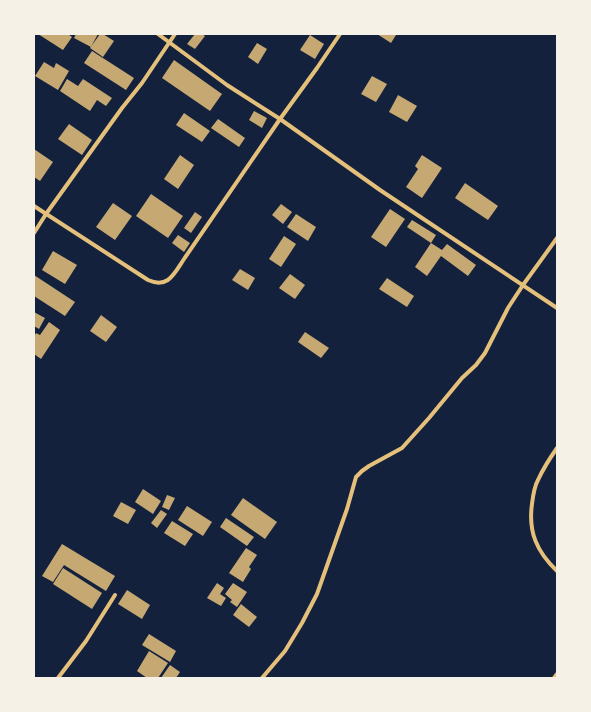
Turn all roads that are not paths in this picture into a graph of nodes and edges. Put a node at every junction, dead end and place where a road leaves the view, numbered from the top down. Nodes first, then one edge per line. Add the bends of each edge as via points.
1 (158, 34) edge
2 (175, 34) edge
3 (340, 34) edge
4 (169, 42) junction
5 (280, 119) junction
6 (34, 206) edge
7 (46, 214) junction
8 (34, 232) edge
9 (557, 238) edge
10 (523, 285) junction
11 (557, 308) edge
12 (557, 448) edge
13 (557, 571) edge
14 (115, 595) dead end
15 (557, 674) edge
16 (58, 678) edge
17 (262, 678) edge
18 (554, 678) edge

1 - 4 street
2 - 4 street
3 - 5 street
4 - 5 street via 227,85
4 - 7 street
5 - 7 street via 173,274 163,283 152,282 137,274
5 - 10 street via 380,190
6 - 7 street
7 - 8 street
9 - 10 street
10 - 11 street
10 - 17 street via 476,365 402,448 369,466 356,477 317,594 285,651
12 - 13 street via 537,481 530,515 533,535 539,549
14 - 16 street via 86,641
15 - 18 street

